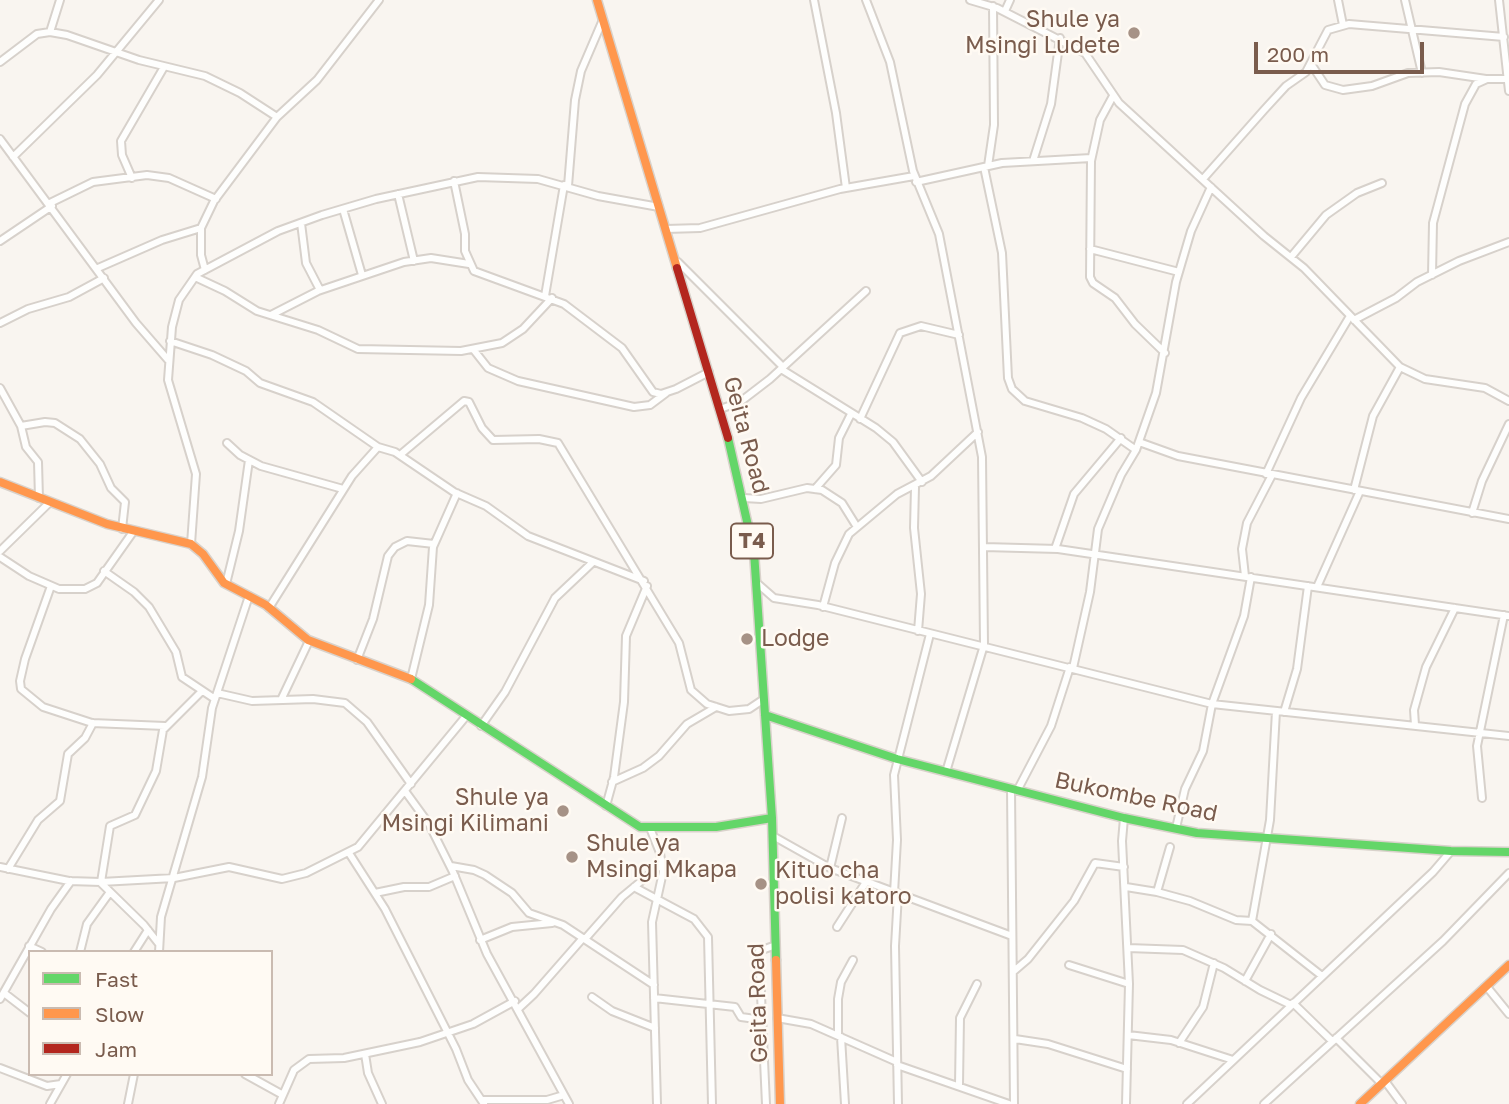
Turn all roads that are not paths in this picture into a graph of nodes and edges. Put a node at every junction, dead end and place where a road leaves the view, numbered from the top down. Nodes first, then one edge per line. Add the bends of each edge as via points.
1 (60, 0) edge
2 (159, 0) edge
3 (379, 0) edge
4 (597, 0) edge
5 (814, 0) edge
6 (866, 0) edge
7 (970, 0) edge
8 (1010, 0) edge
9 (1338, 0) edge
10 (1405, 0) edge
11 (1499, 0) edge
12 (990, 4) edge
13 (1005, 11) junction
14 (603, 21) junction
15 (1343, 25) junction
16 (1412, 30) junction
17 (50, 32) junction
18 (1060, 38) junction
19 (1506, 42) edge
20 (116, 52) junction
21 (0, 62) edge
22 (1311, 64) junction
23 (164, 67) junction
24 (1422, 73) junction
25 (1487, 79) junction
26 (1509, 79) edge
27 (1509, 91) edge
28 (1113, 96) junction
29 (277, 117) junction
30 (0, 139) edge
31 (11, 155) junction
32 (0, 158) edge
33 (1091, 158) junction
34 (1033, 161) junction
35 (986, 167) junction
36 (132, 178) junction
37 (915, 179) junction
38 (1203, 179) junction
39 (454, 181) junction
40 (1382, 183) dead end
41 (566, 186) junction
42 (1211, 187) junction
43 (846, 188) junction
44 (398, 194) junction
45 (216, 199) junction
46 (51, 205) junction
47 (659, 207) junction
48 (343, 209) junction
49 (301, 223) junction
50 (201, 228) junction
51 (666, 229) junction
52 (0, 241) edge
53 (1509, 242) edge
54 (1090, 249) junction
55 (1291, 257) junction
56 (675, 258) junction
57 (414, 261) junction
58 (469, 264) junction
59 (98, 268) junction
60 (205, 270) junction
61 (1179, 272) junction
62 (362, 275) junction
63 (1432, 275) junction
64 (195, 277) junction
65 (104, 278) junction
66 (320, 290) junction
67 (866, 291) dead end
68 (549, 297) junction
69 (271, 315) junction
70 (1352, 318) junction
71 (0, 323) edge
72 (959, 335) junction
73 (170, 341) junction
74 (473, 349) junction
75 (1165, 353) junction
76 (169, 361) junction
77 (782, 368) junction
78 (1400, 368) junction
79 (709, 372) junction
80 (0, 388) edge
81 (667, 392) junction
82 (1509, 401) edge
83 (720, 409) junction
84 (851, 414) junction
85 (860, 419) junction
86 (1509, 424) edge
87 (20, 426) junction
88 (978, 432) junction
89 (1121, 438) junction
90 (227, 443) dead end
91 (1138, 446) junction
92 (378, 447) junction
93 (400, 455) junction
94 (249, 460) junction
95 (1269, 474) junction
96 (0, 482) edge
97 (922, 482) junction
98 (915, 486) junction
99 (343, 489) junction
100 (816, 489) junction
101 (1357, 490) junction
102 (457, 493) junction
103 (39, 498) junction
104 (744, 498) junction
105 (50, 502) junction
106 (1472, 513) junction
107 (1509, 519) edge
108 (857, 527) junction
109 (122, 528) junction
110 (133, 532) junction
111 (191, 544) junction
112 (434, 544) junction
113 (984, 547) junction
114 (1055, 549) junction
115 (0, 551) edge
116 (1093, 556) junction
117 (0, 557) edge
118 (593, 562) junction
119 (104, 570) junction
120 (1248, 577) junction
121 (646, 583) junction
122 (756, 583) junction
123 (226, 584) junction
124 (51, 586) junction
125 (1308, 586) junction
126 (1317, 587) junction
127 (249, 596) junction
128 (270, 607) junction
129 (823, 607) junction
130 (1455, 608) junction
131 (1508, 615) edge
132 (918, 631) junction
133 (930, 634) junction
134 (309, 641) junction
135 (984, 646) junction
136 (357, 660) junction
137 (1072, 668) junction
138 (411, 679) junction
139 (202, 691) junction
140 (216, 696) junction
141 (764, 699) junction
142 (281, 701) junction
143 (1212, 704) junction
144 (716, 707) junction
145 (1280, 711) junction
146 (467, 715) junction
147 (765, 715) junction
148 (93, 723) junction
149 (1415, 725) junction
150 (165, 726) junction
151 (481, 726) junction
152 (1479, 733) junction
153 (1509, 736) edge
154 (897, 759) junction
155 (946, 772) junction
156 (612, 782) junction
157 (411, 784) junction
158 (1014, 790) junction
159 (405, 791) junction
160 (1482, 798) dead end
161 (606, 806) junction
162 (772, 818) junction
163 (842, 818) dead end
164 (1124, 818) junction
165 (650, 828) junction
166 (1176, 828) junction
167 (773, 836) junction
168 (1267, 839) junction
169 (1170, 846) dead end
170 (1451, 851) junction
171 (1509, 852) edge
172 (349, 853) junction
173 (662, 864) junction
174 (451, 866) junction
175 (1124, 867) junction
176 (4, 868) edge
177 (830, 869) junction
178 (1509, 873) edge
179 (0, 876) edge
180 (455, 876) junction
181 (174, 878) junction
182 (71, 881) junction
183 (100, 882) junction
184 (866, 882) junction
185 (634, 887) junction
186 (1126, 887) junction
187 (110, 892) junction
188 (1157, 892) junction
189 (375, 893) junction
190 (896, 894) junction
191 (657, 898) junction
192 (1252, 921) junction
193 (557, 923) junction
194 (837, 927) dead end
195 (148, 930) junction
196 (1271, 934) junction
197 (1012, 936) junction
198 (584, 938) junction
199 (480, 940) junction
200 (776, 945) junction
201 (29, 946) junction
202 (1128, 948) junction
203 (160, 949) edge
204 (38, 950) edge
205 (80, 950) edge
206 (135, 950) edge
207 (853, 960) dead end
208 (1214, 963) junction
209 (1069, 965) dead end
210 (1509, 965) edge
211 (1013, 971) junction
212 (1322, 976) junction
213 (1245, 981) junction
214 (977, 984) dead end
215 (1129, 984) junction
216 (654, 985) junction
217 (1487, 987) junction
218 (2, 995) edge
219 (592, 997) dead end
220 (654, 998) junction
221 (709, 1003) junction
222 (517, 1004) junction
223 (1292, 1004) junction
224 (28, 1012) edge
225 (1509, 1014) edge
226 (778, 1018) junction
227 (763, 1020) junction
228 (655, 1028) junction
229 (447, 1034) junction
230 (1128, 1035) junction
231 (840, 1036) junction
232 (1015, 1039) junction
233 (1334, 1040) junction
234 (1179, 1042) junction
235 (365, 1054) junction
236 (1233, 1060) junction
237 (897, 1064) junction
238 (0, 1068) edge
239 (1127, 1069) junction
240 (66, 1076) edge
241 (134, 1076) edge
242 (249, 1076) edge
243 (1383, 1083) junction
244 (61, 1084) junction
245 (958, 1085) junction
246 (283, 1095) junction
247 (564, 1095) junction
248 (483, 1102) edge
249 (50, 1104) edge
250 (128, 1104) edge
251 (279, 1104) edge
252 (382, 1104) edge
253 (569, 1104) edge
254 (657, 1104) edge
255 (712, 1104) edge
256 (766, 1104) edge
257 (780, 1104) edge
258 (845, 1104) edge
259 (898, 1104) edge
260 (1012, 1104) edge
261 (1126, 1104) edge
262 (1187, 1104) edge
263 (1264, 1104) edge
264 (1360, 1104) edge
265 (1402, 1104) edge

1 - 17 street
2 - 20 street
3 - 29 street via 317,80
4 - 14 main road, Geita Road / T4
5 - 43 street
6 - 37 street via 890,62
7 - 12 street
8 - 13 street
9 - 15 street
10 - 16 street
11 - 19 street
12 - 13 street
12 - 35 street via 994,125
13 - 18 street
14 - 41 street via 585,61 575,100
14 - 47 main road, Geita Road / T4
15 - 16 street
15 - 22 street via 1328,30
16 - 19 street
16 - 24 street
17 - 20 street
17 - 21 street via 37,34
18 - 28 street via 1085,52
18 - 34 street via 1051,104
19 - 26 street
20 - 23 street
20 - 31 street
22 - 24 street via 1325,85 1343,90
22 - 38 street
23 - 29 street via 224,84
23 - 36 street via 121,141
24 - 25 street
25 - 26 street
25 - 63 street via 1476,84 1465,104 1433,223
26 - 27 street
28 - 33 street via 1100,120
28 - 38 street
29 - 45 street
30 - 31 street
31 - 32 street
31 - 46 street
33 - 34 street
33 - 54 street
34 - 35 street
35 - 37 street
35 - 89 street via 1002,253 1008,378 1013,389 1025,401 1059,409
36 - 45 street via 169,178
36 - 46 street via 93,183
37 - 43 street
37 - 72 street via 939,234
38 - 42 street
39 - 41 street via 510,176
39 - 44 street
39 - 58 street
40 - 55 street via 1357,193 1326,215
41 - 47 street
41 - 68 street
42 - 55 street
42 - 61 street
43 - 51 street via 700,228
44 - 48 street
44 - 57 street
45 - 50 street
46 - 52 street
46 - 59 street
47 - 51 main road, Geita Road / T4
48 - 49 street
48 - 62 street
49 - 60 street
49 - 66 street via 306,263
50 - 59 street
50 - 60 street
51 - 56 main road, Geita Road / T4
53 - 63 street
54 - 61 street
54 - 75 street via 1091,281 1115,298
55 - 70 street
56 - 77 street
56 - 79 main road, Geita Road / T4
57 - 58 street via 451,259
57 - 62 street
58 - 68 street via 485,276
59 - 65 street
60 - 64 street
61 - 75 street
62 - 66 street
63 - 70 street
64 - 69 street
64 - 73 street via 179,300
65 - 71 street via 69,297
65 - 76 street
66 - 69 street
67 - 77 street
68 - 74 street via 512,337
68 - 81 street via 622,348 653,392
69 - 74 street via 358,349
70 - 78 street
70 - 95 street via 1297,407
72 - 85 street via 921,327 900,332
72 - 88 street
73 - 76 street
73 - 92 street via 212,355 260,383 313,402
74 - 81 street via 488,368 518,381 634,407 650,405
75 - 91 street
76 - 111 street via 170,396 196,474
77 - 83 street via 740,402
77 - 84 street
78 - 82 street via 1425,379 1485,388
78 - 101 street via 1373,416
79 - 81 street
79 - 83 main road, Geita Road / T4
80 - 87 street
83 - 104 main road, Geita Road / T4
84 - 85 street
84 - 100 street via 839,438 836,465
85 - 97 street via 893,442
86 - 106 street
87 - 103 street via 26,447 38,462
87 - 109 street via 55,423 80,439 125,502
88 - 97 street
88 - 113 street
89 - 91 street
89 - 114 street via 1074,494
90 - 94 street
91 - 95 street
91 - 116 street via 1108,503
92 - 93 street
92 - 99 street
93 - 102 street
93 - 121 street via 464,401 493,440 558,443
94 - 99 street
94 - 123 street
95 - 101 street
95 - 120 street via 1247,523 1242,549
96 - 103 main road
97 - 98 street
98 - 108 street
98 - 132 street via 921,594
99 - 128 street
100 - 104 street
100 - 108 street via 842,503
101 - 106 street
101 - 126 street
102 - 112 street
102 - 118 street via 486,506 528,536
103 - 105 main road
104 - 122 main road, Geita Road / T4
105 - 109 main road
105 - 115 street
106 - 107 street
108 - 129 street via 841,546
109 - 110 main road
110 - 111 main road
110 - 119 street
111 - 123 main road
112 - 136 street via 407,541 388,556 373,620
112 - 138 street via 428,615
113 - 114 street
113 - 135 street
114 - 116 street
116 - 120 street
116 - 137 street via 1090,592
117 - 124 street
118 - 121 street
118 - 151 street via 555,598 505,692
119 - 124 street via 97,583 85,589
119 - 139 street via 149,607 177,652 182,677
120 - 125 street
120 - 143 street via 1244,617
121 - 144 street via 679,643 691,690
121 - 156 street via 626,636 624,702
122 - 129 street via 774,598
122 - 141 main road, Geita Road / T4
123 - 127 main road
124 - 148 street via 25,659 22,689 43,707
125 - 126 street
125 - 145 street via 1297,669
126 - 130 street
127 - 128 main road
127 - 140 street
128 - 134 main road
129 - 132 street
130 - 131 street
130 - 149 street via 1426,667 1414,710
131 - 152 street
132 - 133 street
133 - 135 street
133 - 154 street
134 - 136 main road
134 - 142 street
135 - 137 street
135 - 155 street
136 - 138 main road
137 - 143 street
137 - 158 street via 1051,726
138 - 146 main road
139 - 140 street
139 - 150 street
140 - 142 street
140 - 181 street via 202,777
141 - 144 street via 749,709
141 - 147 main road, Geita Road / T4
142 - 157 street via 336,700 350,705
143 - 145 street
143 - 166 street via 1203,751 1185,789
144 - 156 street via 687,724 651,762
145 - 149 street
145 - 168 street
146 - 151 main road
146 - 157 street
147 - 154 main road, Bukombe Road
147 - 162 main road, Geita Road / T4
148 - 150 street
148 - 176 street via 68,754 60,801 38,820
149 - 152 street
150 - 183 street via 156,771 135,815 110,826
151 - 161 main road
152 - 153 street
152 - 160 street
154 - 155 main road, Bukombe Road
154 - 190 street via 893,790
155 - 158 main road, Bukombe Road
156 - 161 street
157 - 159 street
158 - 164 main road, Bukombe Road
158 - 197 street
159 - 172 street
159 - 174 street
161 - 165 main road via 628,821
162 - 165 main road via 716,827
162 - 167 main road, Geita Road / T4
163 - 177 street
164 - 166 main road, Bukombe Road
164 - 175 street
165 - 173 street
166 - 168 main road, Bukombe Road
167 - 177 street
167 - 200 main road, Geita Road / T4
168 - 170 main road, Bukombe Road
168 - 192 street
169 - 188 street
170 - 171 main road, Bukombe Road
170 - 212 street
172 - 181 street via 282,879 229,867
172 - 189 street
173 - 185 street
173 - 191 street
174 - 180 street
174 - 193 street via 485,875 506,888 529,913
175 - 186 street
175 - 211 street via 1095,863 1074,901
176 - 179 street
176 - 182 street
177 - 184 street
178 - 233 street via 1443,941
180 - 189 street via 429,887
180 - 199 street
181 - 183 street
181 - 203 street via 161,917
182 - 183 street
182 - 201 street
183 - 187 street
184 - 190 street
184 - 194 street
185 - 191 street
185 - 198 street
186 - 188 street
186 - 202 street
187 - 195 street
187 - 205 street via 87,924
188 - 192 street via 1236,920
189 - 229 street
190 - 197 street
190 - 237 street
191 - 216 street via 652,922
191 - 221 street via 694,919 708,937
192 - 196 street
193 - 198 street
193 - 199 street via 512,927
195 - 203 street
195 - 206 street
196 - 212 street
196 - 213 street
197 - 211 street
198 - 216 street
198 - 222 street via 534,994
199 - 222 street
200 - 226 main road, Geita Road / T4
200 - 227 street via 759,951
201 - 204 street
201 - 218 street
202 - 208 street via 1182,950
202 - 215 street
207 - 231 street via 838,999
208 - 213 street
208 - 234 street via 1203,1007
209 - 215 street
210 - 217 main road
211 - 232 street
212 - 223 street
213 - 223 street
214 - 245 street via 960,1018
215 - 230 street
216 - 220 street
217 - 225 street
217 - 243 main road
218 - 224 street
219 - 228 street via 612,1011
220 - 221 street
220 - 228 street
221 - 227 street via 734,1007 744,1018
221 - 255 street
222 - 229 street
222 - 247 street
223 - 233 street
223 - 236 street
226 - 231 street
226 - 257 main road, Geita Road / T4
227 - 256 street
228 - 254 street
229 - 235 street
229 - 248 street
230 - 234 street
230 - 239 street
231 - 237 street
231 - 258 street
232 - 239 street via 1048,1044
232 - 260 street
233 - 243 street
233 - 263 street
234 - 236 street
235 - 246 street via 309,1059 294,1070
235 - 252 street
236 - 262 street
237 - 245 street
237 - 259 street
238 - 244 street via 47,1086
239 - 261 street
240 - 244 street
241 - 250 street
242 - 246 street
243 - 264 main road
243 - 265 street
244 - 249 street
245 - 260 street
246 - 251 street
247 - 248 street via 547,1100
247 - 253 street

